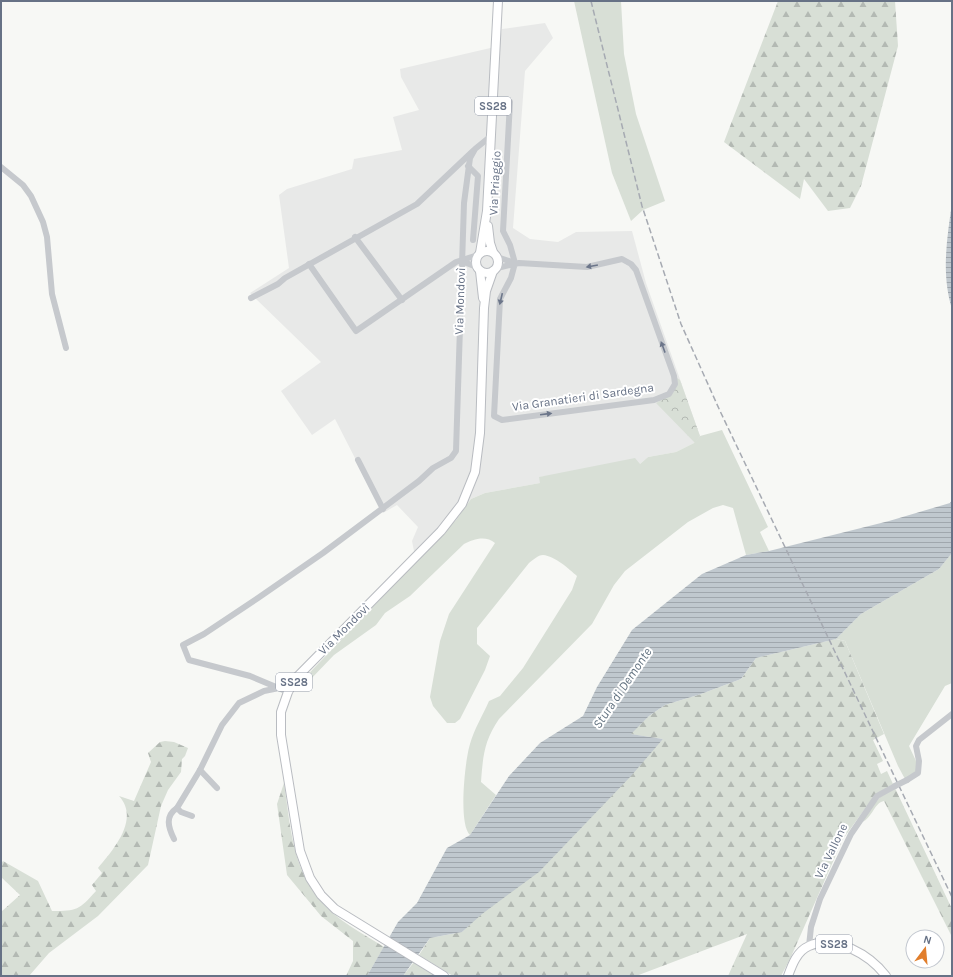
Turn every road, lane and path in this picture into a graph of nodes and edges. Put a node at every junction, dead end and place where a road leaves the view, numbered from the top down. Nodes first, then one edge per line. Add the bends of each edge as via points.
1 (498, 1) edge
2 (510, 102) dead end
3 (491, 136) junction
4 (475, 149) junction
5 (468, 166) junction
6 (1, 167) edge
7 (487, 211) junction
8 (355, 237) junction
9 (472, 240) dead end
10 (479, 254) junction
11 (495, 255) junction
12 (461, 261) junction
13 (515, 263) junction
14 (309, 264) junction
15 (479, 269) junction
16 (495, 270) junction
17 (251, 298) dead end
18 (402, 300) junction
19 (484, 308) junction
20 (66, 348) dead end
21 (358, 460) dead end
22 (383, 509) junction
23 (280, 688) junction
24 (288, 692) junction
25 (952, 714) edge
26 (200, 770) junction
27 (217, 788) dead end
28 (177, 808) junction
29 (192, 816) dead end
30 (174, 839) dead end
31 (809, 946) junction
32 (444, 976) edge
33 (788, 976) edge
34 (886, 976) edge

1 - 3 main road, SS28
2 - 13 street, Via Priaggio via 504,231
3 - 4 street, Via Mondovì
3 - 7 main road, SS28
4 - 5 street, Via Mondovì
4 - 8 street via 417,204
5 - 9 street via 478,176
5 - 12 street, Via Mondovì
6 - 20 street via 23,185 43,222 47,237 52,294
7 - 10 main road, SS28
7 - 11 main road, SS28 via 490,242
8 - 14 street
8 - 18 street
10 - 11 main road via 486,251
10 - 12 street
10 - 15 main road, SS28 via 476,261
11 - 13 street, Via Granatieri di Sardegna
11 - 16 main road, SS28 via 498,262
12 - 15 street
12 - 18 street
12 - 22 street, Via Mondovì via 456,451
13 -> 13 street, Via Granatieri di Sardegna via 511,278 500,299 494,416 502,420 654,400 669,394 675,384 674,376 636,270 631,264 622,259 587,267
13 - 16 street, Via Granatieri di Sardegna
14 - 17 street
14 - 18 street via 356,331
15 - 16 main road via 486,273
15 - 19 main road, Via Mondovì / SS28
16 - 19 main road, Via Mondovì / SS28 via 486,291
19 - 24 main road, Via Mondovì / SS28 via 478,452 469,489 462,504 441,531 305,668
21 - 22 street
22 - 23 street, Via Mondovì via 253,602 184,645 189,660 243,674
23 - 24 street
23 - 26 street via 239,703 215,736
24 - 32 main road, Via Mondovì / SS28 via 281,712 281,735 300,851 310,878 328,902 341,913
25 - 31 street, Via Vallone, bridge via 919,740 916,746 918,773 877,796 851,834 820,899 811,927
26 - 27 street
26 - 28 street
28 - 29 street
28 - 30 street via 172,811 168,828
31 - 33 main road, SS28 via 797,956
31 - 34 main road, SS28 via 826,943 848,948 868,959

